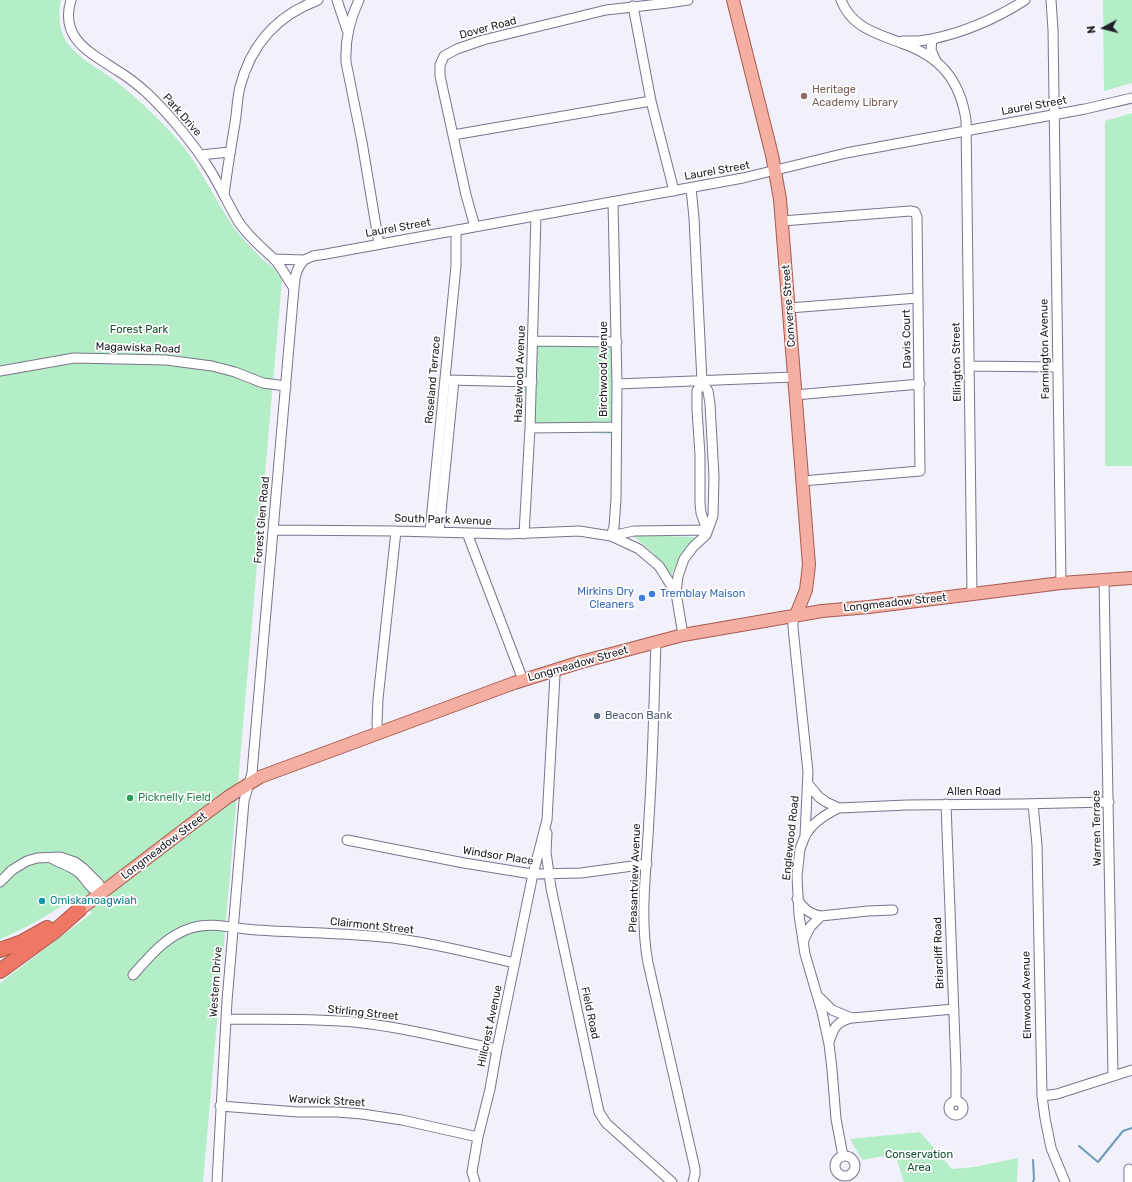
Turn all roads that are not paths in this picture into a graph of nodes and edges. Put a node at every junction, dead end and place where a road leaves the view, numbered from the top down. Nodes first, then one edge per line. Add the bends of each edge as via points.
1 (71, 0) edge
2 (318, 0) edge
3 (337, 0) edge
4 (359, 0) edge
5 (688, 0) edge
6 (733, 0) edge
7 (841, 0) edge
8 (1025, 0) edge
9 (1051, 0) edge
10 (633, 6) junction
11 (348, 32) junction
12 (932, 39) junction
13 (891, 40) junction
14 (937, 63) junction
15 (1132, 98) edge
16 (652, 101) junction
17 (1054, 114) junction
18 (966, 130) junction
19 (453, 135) junction
20 (230, 152) junction
21 (200, 155) junction
22 (775, 171) junction
23 (691, 188) junction
24 (674, 191) junction
25 (224, 195) junction
26 (613, 202) junction
27 (536, 215) junction
28 (782, 221) junction
29 (475, 227) junction
30 (456, 230) junction
31 (379, 244) junction
32 (274, 259) junction
33 (304, 260) junction
34 (294, 288) junction
35 (918, 298) junction
36 (789, 308) junction
37 (533, 341) junction
38 (617, 342) junction
39 (969, 366) junction
40 (1057, 367) junction
41 (0, 371) edge
42 (794, 377) junction
43 (450, 380) junction
44 (532, 382) junction
45 (702, 382) junction
46 (617, 384) junction
47 (920, 384) junction
48 (286, 386) junction
49 (796, 395) junction
50 (616, 427) junction
51 (530, 428) junction
52 (802, 481) junction
53 (273, 530) junction
54 (396, 530) junction
55 (707, 530) junction
56 (430, 531) junction
57 (439, 532) junction
58 (467, 533) junction
59 (524, 534) junction
60 (611, 536) junction
61 (1132, 578) edge
62 (1104, 580) junction
63 (1060, 583) junction
64 (676, 593) junction
65 (972, 594) junction
66 (796, 615) junction
67 (683, 635) junction
68 (656, 641) junction
69 (554, 670) junction
70 (523, 680) junction
71 (378, 733) junction
72 (808, 784) junction
73 (248, 785) junction
74 (1109, 802) junction
75 (946, 804) junction
76 (1033, 804) junction
77 (839, 808) junction
78 (547, 820) junction
79 (805, 836) junction
80 (347, 840) dead end
81 (647, 864) junction
82 (533, 874) junction
83 (549, 874) junction
84 (0, 882) edge
85 (102, 893) junction
86 (798, 900) junction
87 (79, 910) junction
88 (893, 910) dead end
89 (821, 916) junction
90 (229, 927) junction
91 (803, 943) junction
92 (0, 950) edge
93 (515, 963) junction
94 (0, 971) edge
95 (133, 975) dead end
96 (816, 992) junction
97 (954, 1009) junction
98 (852, 1018) junction
99 (226, 1019) junction
100 (829, 1044) junction
101 (497, 1049) junction
102 (1132, 1070) edge
103 (1113, 1074) junction
104 (1042, 1096) junction
105 (956, 1101) dead end
106 (220, 1106) junction
107 (478, 1137) junction
108 (843, 1156) dead end
109 (1129, 1169) dead end
110 (472, 1172) junction
111 (217, 1182) edge
112 (470, 1182) edge
113 (475, 1182) edge
114 (672, 1182) edge
115 (693, 1182) edge
116 (1065, 1182) edge
117 (1129, 1182) edge

1 - 21 street, Park Drive via 69,24 72,34 79,43 148,94
2 - 20 street via 283,18 267,33 255,51 240,86
3 - 11 street
4 - 11 street
5 - 10 street, Dover Road
6 - 22 main road, Converse Street
7 - 13 street via 857,22
8 - 12 street via 983,22
9 - 17 street, Farmington Avenue
10 - 16 street
10 - 19 street, Dover Road via 606,10 483,40 449,52 442,59 440,70
11 - 31 street via 346,62
12 - 13 street via 911,42
12 - 14 street via 931,50
13 - 14 street, Ellington Street via 914,48
14 - 18 street, Ellington Street via 951,77 960,92 966,116
15 - 17 street, Laurel Street
16 - 19 street
16 - 24 street
17 - 18 street, Laurel Street
17 - 40 street, Farmington Avenue
18 - 22 street, Laurel Street via 846,153
18 - 39 street, Ellington Street
19 - 29 street, Dover Road
20 - 21 street
20 - 25 street
21 - 25 street, Park Drive
22 - 23 street, Laurel Street
22 - 28 main road, Converse Street
23 - 24 street, Laurel Street
23 - 45 street
24 - 26 street, Laurel Street
25 - 32 street, Park Drive via 238,221
26 - 27 street, Laurel Street
26 - 38 street, Birchwood Avenue
27 - 29 street, Laurel Street
27 - 37 street, Hazelwood Avenue
28 - 35 street, Davis Court via 915,212
28 - 36 main road, Converse Street
29 - 30 street, Laurel Street
30 - 31 street, Laurel Street
30 - 43 street, Roseland Terrace
31 - 33 street, Laurel Street via 313,256
32 - 33 street
32 - 34 street, Park Drive
33 - 34 street, Forest Glen Road via 298,266
34 - 48 street, Forest Glen Road
35 - 36 street
35 - 47 street, Davis Court
36 - 42 main road, Converse Street
37 - 38 street
37 - 44 street, Hazelwood Avenue
38 - 46 street, Birchwood Avenue
39 - 40 street
39 - 65 street, Ellington Street
40 - 63 street, Farmington Avenue
41 - 48 street, Magawiska Road via 74,358 154,359 212,366 263,383
42 - 45 street
42 - 49 main road, Converse Street
43 - 44 street
43 - 56 street, Roseland Terrace
43 - 57 street
44 - 51 street, Hazelwood Avenue
45 - 46 street
45 - 55 street via 697,391 700,503
45 - 55 street via 708,391 714,477 714,513
46 - 50 street, Birchwood Avenue
47 - 49 street
47 - 52 street, Davis Court via 920,471
48 - 53 street, Forest Glen Road
49 - 52 main road, Converse Street
50 - 51 street
50 - 60 street, Birchwood Avenue via 615,513
51 - 59 street, Hazelwood Avenue
52 - 66 main road, Converse Street via 809,575 805,595
53 - 54 street, South Park Avenue
53 - 73 street, Forest Glen Road via 252,772
54 - 56 street, South Park Avenue
54 - 71 street via 378,700
55 - 60 street, South Park Avenue via 634,531
55 - 64 street via 706,535 684,559
56 - 57 street, South Park Avenue
57 - 58 street, South Park Avenue
58 - 59 street, South Park Avenue
58 - 70 street
59 - 60 street, South Park Avenue via 579,531
60 - 64 street, South Park Avenue via 646,554 659,566
61 - 62 main road, Longmeadow Street
62 - 63 main road, Longmeadow Street
62 - 74 street, Warren Terrace
63 - 65 main road, Longmeadow Street
64 - 67 street, South Park Avenue
65 - 66 main road, Longmeadow Street
66 - 67 main road, Longmeadow Street
66 - 72 street, Englewood Road via 793,621 808,762
67 - 68 main road, Longmeadow Street
68 - 69 main road, Longmeadow Street
68 - 81 street, Pleasantview Avenue
69 - 70 main road, Longmeadow Street
69 - 78 street, Field Road
70 - 71 main road, Longmeadow Street
71 - 73 main road, Longmeadow Street via 260,777
72 - 77 street via 819,797
72 - 79 street, Englewood Road
73 - 85 main road, Longmeadow Street via 192,823
73 - 90 street, Western Drive
74 - 76 street, Allen Road
74 - 103 street, Warren Terrace
75 - 76 street, Allen Road
75 - 77 street, Allen Road
75 - 97 street, Briarcliff Road
76 - 104 street, Elmwood Avenue via 1037,845
77 - 79 street, Allen Road via 810,828
78 - 82 street, Field Road
78 - 83 street, Field Road via 546,852
79 - 86 street, Englewood Road via 799,858
80 - 82 street, Windsor Place
81 - 83 street, Windsor Place via 581,873
81 - 115 street, Pleasantview Avenue via 644,900 645,948 695,1169
82 - 83 street, Windsor Place
82 - 93 street, Hillcrest Avenue
83 - 114 street, Field Road via 599,1112 606,1123
84 - 85 street via 12,870 27,861 60,857 78,864 97,880
85 - 87 main road, Longmeadow Street
86 - 89 street via 810,913
86 - 91 street, Englewood Road
87 - 92 highway via 22,942
87 - 94 highway
88 - 89 street
89 - 91 street via 810,928
90 - 93 street, Clairmont Street via 393,938
90 - 95 street, Clairmont Street via 201,926 179,933 157,948
90 - 99 street, Western Drive
91 - 96 street, Englewood Road
93 - 101 street, Hillcrest Avenue
96 - 98 street via 832,1010
96 - 100 street, Englewood Road
97 - 98 street
97 - 105 street, Briarcliff Road
98 - 100 street via 837,1025
99 - 101 street, Stirling Street via 361,1023
99 - 106 street, Western Drive
100 - 108 street, Englewood Road via 836,1119
101 - 107 street, Hillcrest Avenue
102 - 103 street
103 - 104 street via 1057,1094
104 - 116 street, Elmwood Avenue via 1051,1148
106 - 107 street, Warwick Street via 362,1114
106 - 111 street, Western Drive
107 - 110 street, Hillcrest Avenue
109 - 117 street
110 - 112 street
110 - 113 street, Hillcrest Avenue

